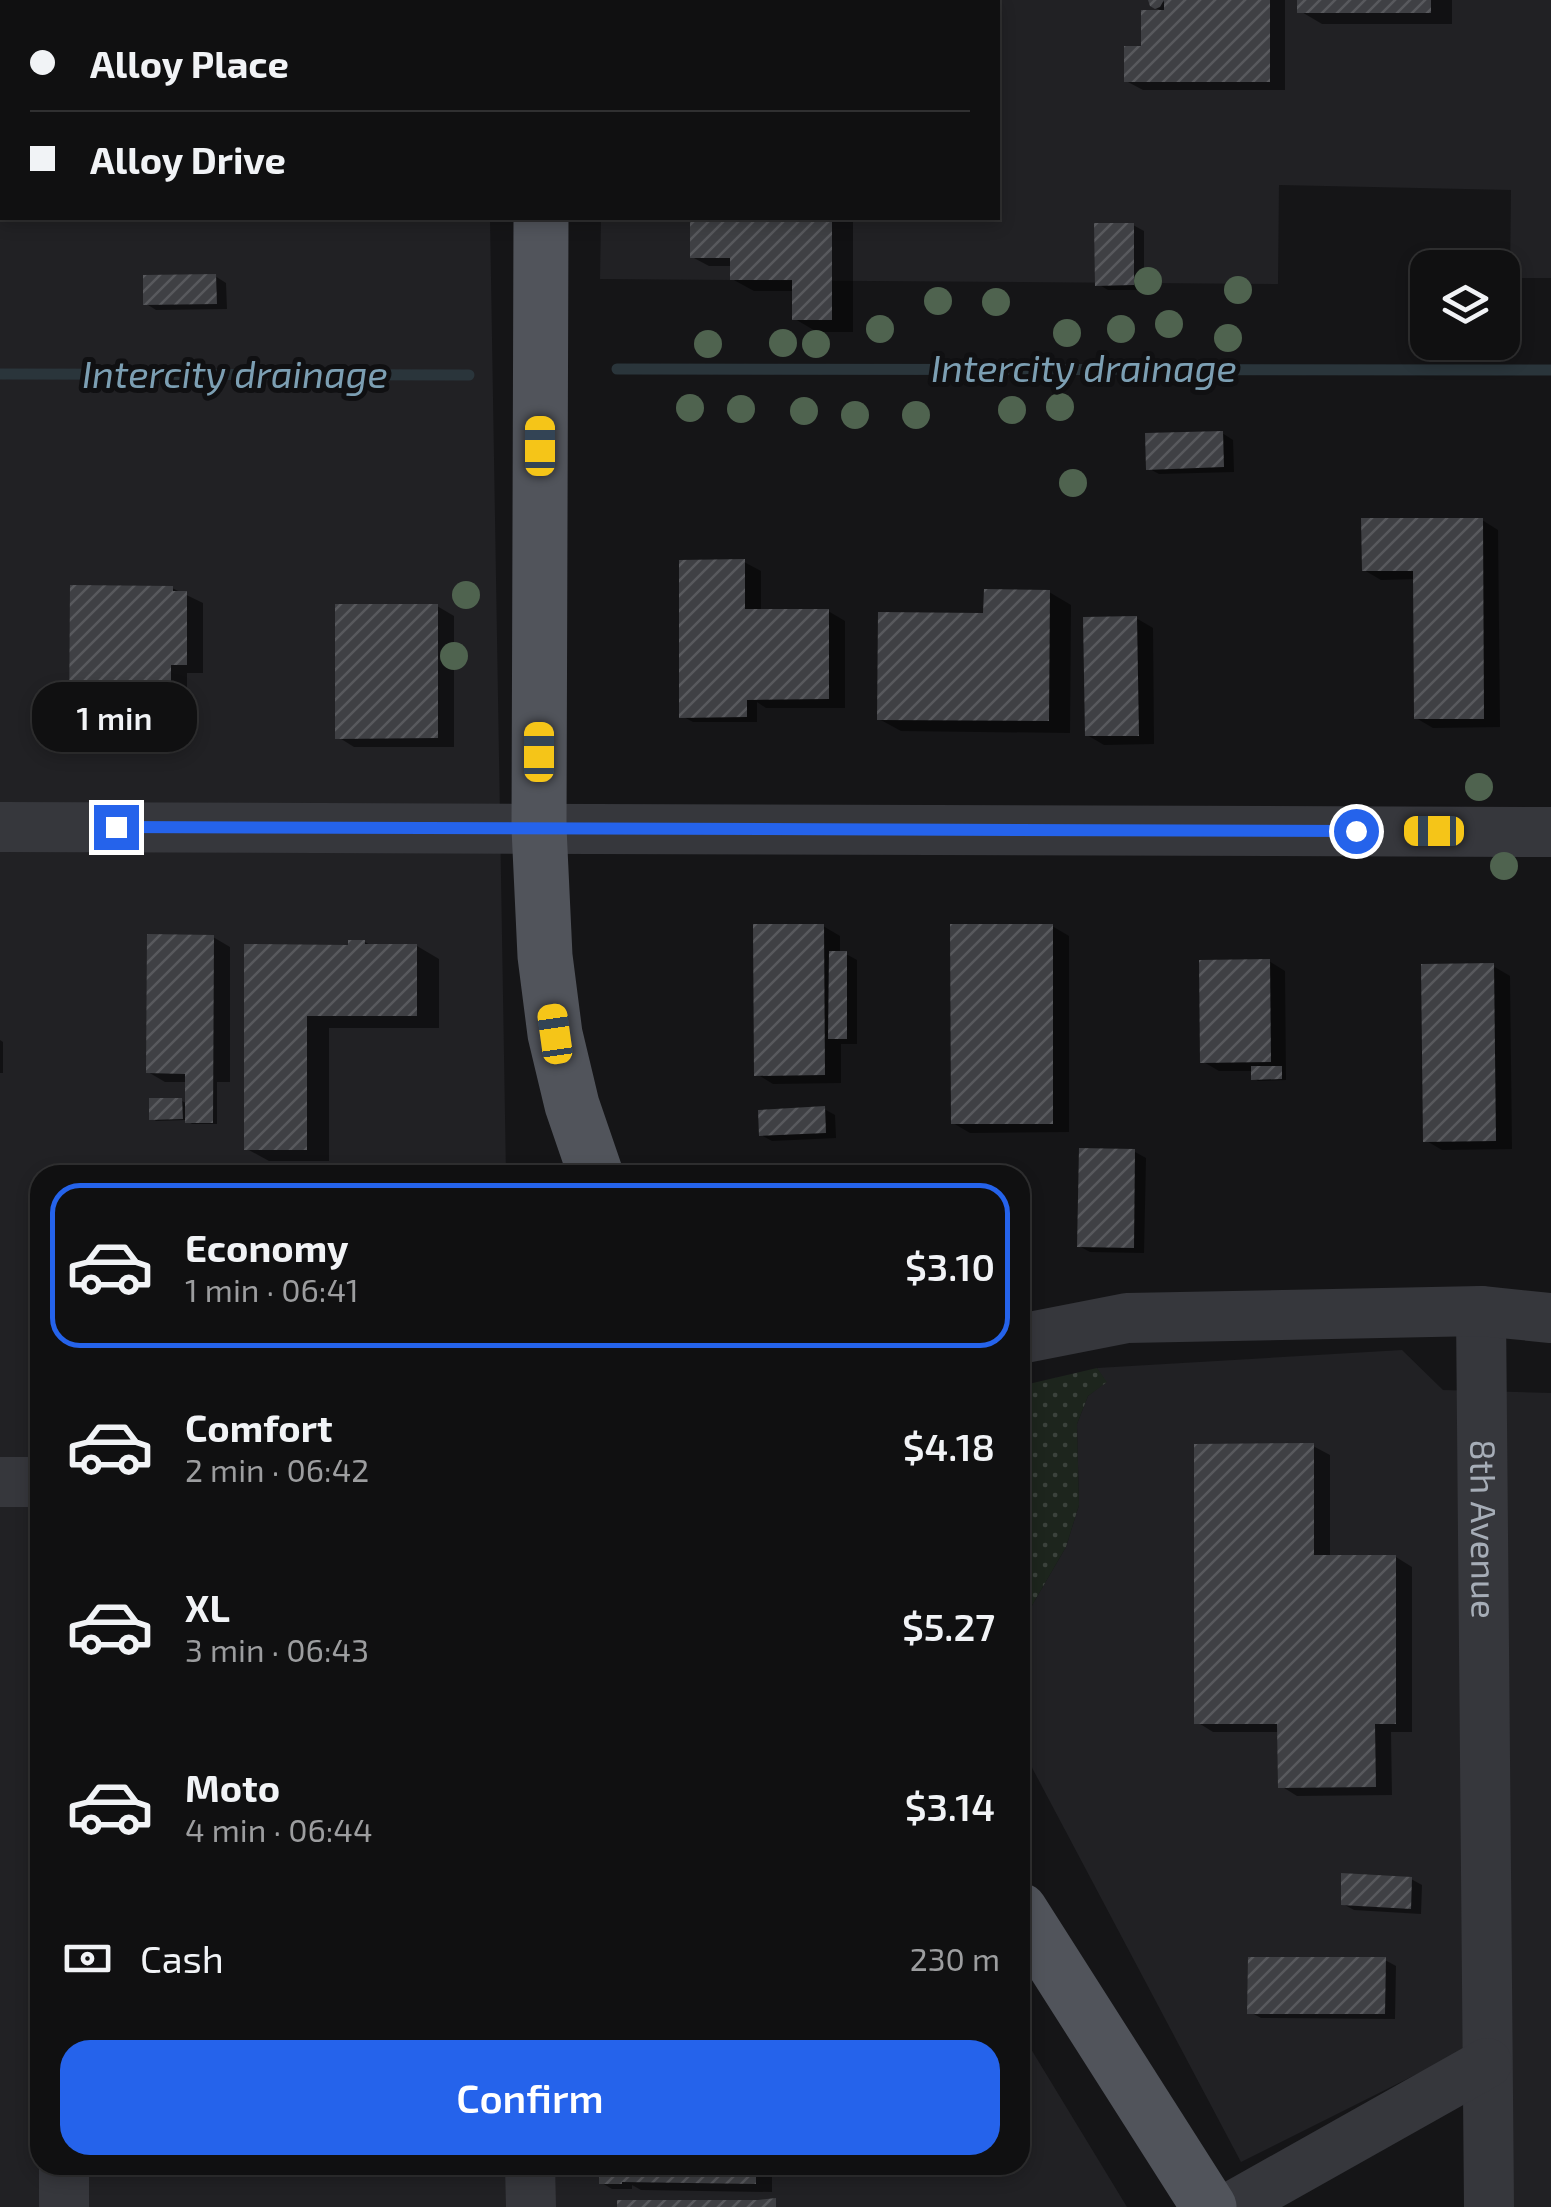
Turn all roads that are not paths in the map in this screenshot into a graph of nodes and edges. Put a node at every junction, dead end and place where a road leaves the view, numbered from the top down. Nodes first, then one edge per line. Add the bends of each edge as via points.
1 (540, 220) edge
2 (0, 827) edge
3 (538, 828) junction
4 (1551, 832) edge
5 (593, 1165) edge
6 (1481, 1312) junction
7 (1551, 1318) edge
8 (1030, 1337) edge
9 (0, 1482) edge
10 (30, 1482) edge
11 (1030, 1926) edge
12 (1487, 2063) junction
13 (64, 2175) edge
14 (530, 2175) edge
15 (64, 2207) edge
16 (530, 2207) edge
17 (1208, 2207) edge
18 (1231, 2207) edge
19 (1489, 2207) edge

1 - 3 main road
2 - 3 street
3 - 4 street
3 - 5 main road via 555,1034
6 - 7 street
6 - 8 street via 1128,1318
6 - 12 street, 8th Avenue
9 - 10 street
11 - 17 main road
12 - 18 street
12 - 19 street, 8th Avenue
13 - 15 street
14 - 16 street

